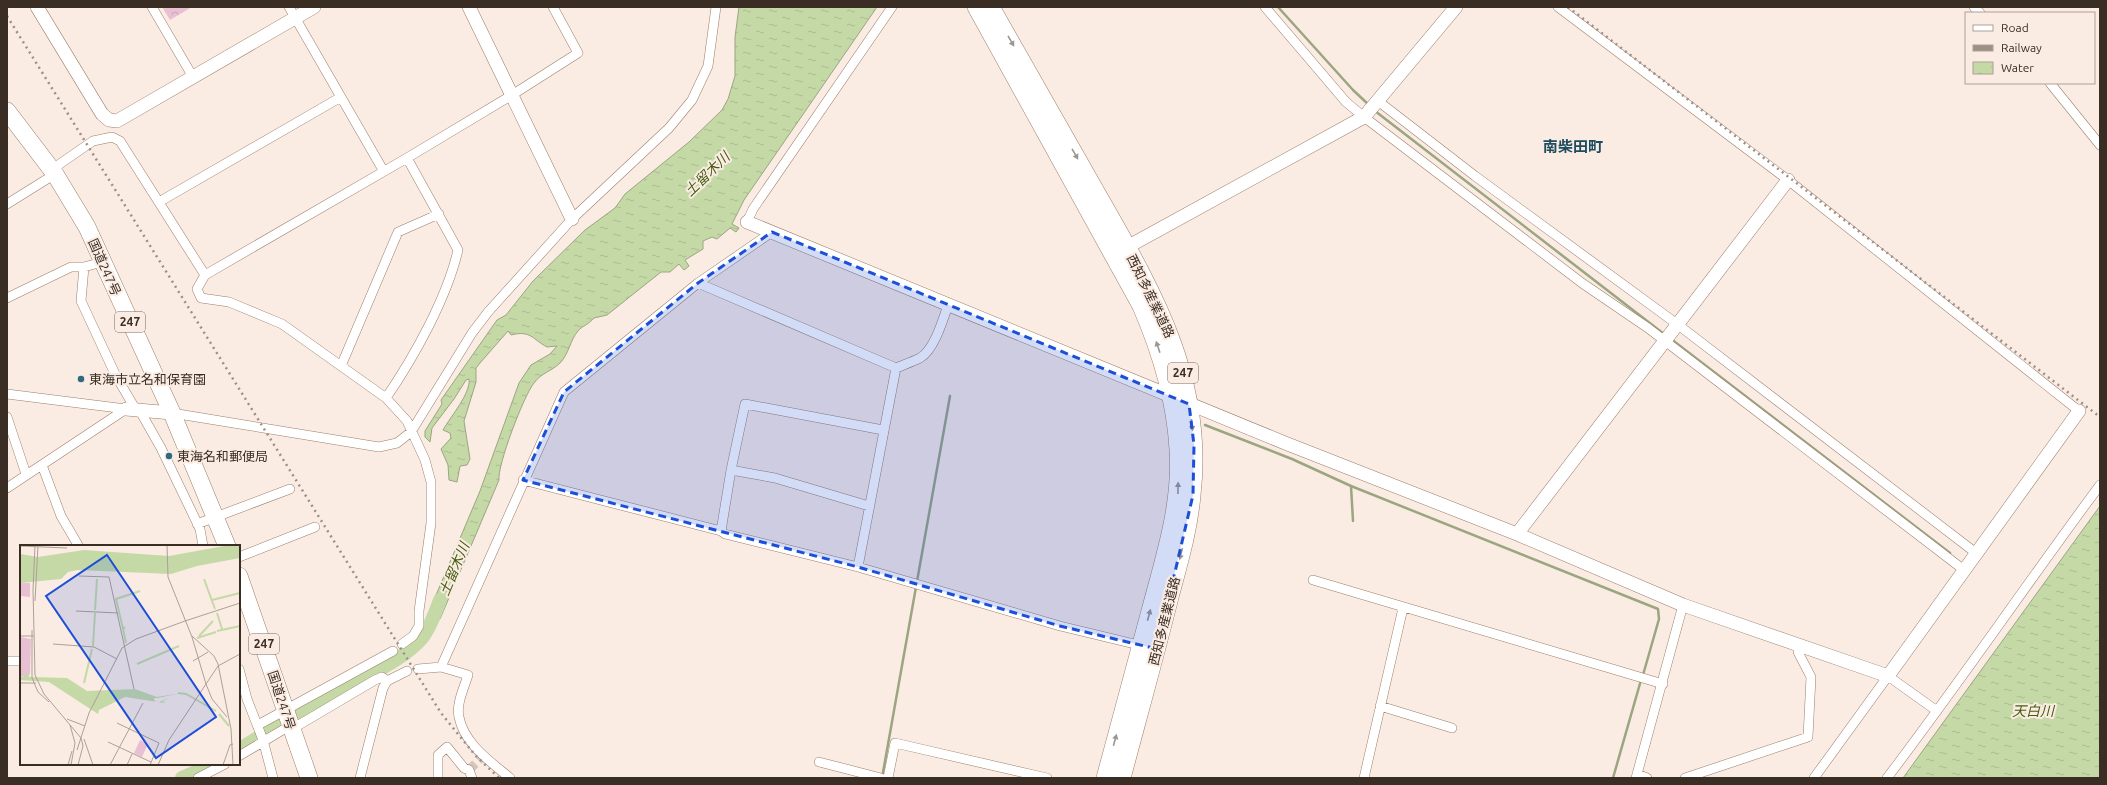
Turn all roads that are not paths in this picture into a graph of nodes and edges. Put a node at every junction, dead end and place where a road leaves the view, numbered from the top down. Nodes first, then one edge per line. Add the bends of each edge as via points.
1 (37, 7) edge
2 (152, 7) edge
3 (314, 7) edge
4 (469, 7) edge
5 (553, 7) edge
6 (716, 7) edge
7 (892, 7) edge
8 (976, 7) edge
9 (991, 7) edge
10 (1265, 7) edge
11 (1456, 7) edge
12 (1558, 7) edge
13 (292, 12) edge
14 (193, 77) junction
15 (2051, 84) edge
16 (512, 95) junction
17 (341, 97) junction
18 (1378, 101) junction
19 (7, 111) edge
20 (1364, 117) junction
21 (2100, 145) edge
22 (407, 158) junction
23 (383, 170) junction
24 (53, 172) junction
25 (1788, 180) junction
26 (159, 202) junction
27 (7, 204) edge
28 (439, 214) junction
29 (572, 219) junction
30 (747, 222) joint
31 (772, 232) junction
32 (1120, 251) junction
33 (102, 262) junction
34 (84, 267) junction
35 (205, 275) junction
36 (698, 283) junction
37 (7, 298) edge
38 (948, 305) junction
39 (1677, 324) junction
40 (1664, 341) junction
41 (341, 366) junction
42 (896, 368) junction
43 (7, 394) edge
44 (1172, 397) junction
45 (386, 398) junction
46 (1190, 404) junction
47 (134, 410) junction
48 (2079, 411) joint
49 (172, 413) junction
50 (7, 417) edge
51 (883, 430) junction
52 (411, 432) junction
53 (42, 465) junction
54 (731, 470) junction
55 (26, 474) junction
56 (523, 480) junction
57 (2100, 485) edge
58 (7, 488) edge
59 (290, 489) dead end
60 (868, 506) junction
61 (216, 516) junction
62 (197, 524) junction
63 (315, 527) dead end
64 (721, 531) junction
65 (1517, 534) junction
66 (78, 545) edge
67 (203, 545) edge
68 (228, 545) edge
69 (1976, 553) junction
70 (240, 557) edge
71 (858, 567) junction
72 (1964, 570) junction
73 (240, 579) edge
74 (1313, 580) dead end
75 (1684, 605) junction
76 (1403, 608) junction
77 (402, 644) dead end
78 (1140, 646) junction
79 (1799, 646) junction
80 (1157, 649) junction
81 (393, 650) dead end
82 (7, 661) edge
83 (20, 661) edge
84 (441, 667) junction
85 (418, 669) dead end
86 (407, 671) dead end
87 (1888, 676) junction
88 (240, 677) edge
89 (387, 681) junction
90 (1663, 684) junction
91 (243, 700) edge
92 (1380, 706) junction
93 (1937, 711) junction
94 (289, 719) junction
95 (258, 726) junction
96 (1452, 728) dead end
97 (263, 740) junction
98 (240, 755) edge
99 (819, 762) dead end
100 (224, 765) edge
101 (1637, 776) edge
102 (198, 778) edge
103 (273, 778) edge
104 (309, 778) edge
105 (360, 778) edge
106 (438, 778) edge
107 (472, 778) edge
108 (510, 778) edge
109 (881, 778) edge
110 (888, 778) edge
111 (1048, 778) edge
112 (1105, 778) edge
113 (1122, 778) edge
114 (1364, 778) edge
115 (1647, 778) edge
116 (1685, 778) edge
117 (1814, 778) edge
118 (1887, 778) edge

1 - 14 street via 102,114 109,120 117,121
2 - 14 street
3 - 13 street
4 - 16 street
5 - 16 street via 578,53
6 - 29 street via 708,66 692,100 669,128
7 - 30 street via 752,209
8 - 32 highway, 西知多産業道路 / 247
9 -> 32 highway, 西知多産業道路 / 247
10 - 20 street via 1346,102
11 - 18 street
12 - 25 street
13 - 14 street
13 - 17 street
15 - 21 street
16 - 22 street
16 - 29 street
17 - 23 street
17 - 26 street
18 - 20 street
18 - 39 street via 1474,176
19 - 24 highway, 国道247号 / 247
20 - 32 street
20 - 40 street via 1582,283
22 - 23 street
22 - 28 street
23 - 35 street
24 - 26 street via 93,141 112,137 120,141
24 - 27 street
24 - 33 highway, 国道247号 / 247 via 87,227
25 - 39 street
25 - 48 street
26 - 35 street
28 - 41 street via 398,232
28 - 45 street via 458,250 456,260 433,316 406,369
29 - 52 street via 484,317
30 - 31 street
31 - 36 street
31 - 38 street
44 -> 32 highway, 西知多産業道路 / 247 via 1154,336
32 - 46 highway, 西知多産業道路 / 247 via 1160,308 1172,338
33 - 34 street
33 - 49 highway, 国道247号 / 247
34 - 37 street via 71,267
34 - 47 street via 81,301
35 - 41 street via 197,289 202,298 229,302 282,324
36 - 42 street
36 - 56 street via 564,392
38 - 42 street via 938,332 927,351 921,358
38 - 44 street
39 - 40 street
39 - 69 street
40 - 65 street
40 - 72 street
41 - 45 street
42 - 51 street
43 - 47 street
44 - 46 street
78 -> 44 highway, 西知多産業道路 / 247 via 1169,541 1178,496 1178,449
45 - 52 street via 400,412
46 - 65 street
46 -> 80 highway, 西知多産業道路 / 247 via 1194,445 1193,495
47 - 49 street
47 - 53 street
47 - 62 street via 161,448
48 - 69 street
49 - 52 street via 379,447 397,443
49 - 61 highway, 国道247号 / 247
50 - 55 street
51 - 54 street via 745,404
51 - 60 street
52 - 77 street via 425,460 431,482 431,523 419,626 413,636
53 - 55 street
53 - 66 street via 61,516
54 - 60 street via 775,478
54 - 64 street
55 - 58 street
56 - 64 street
56 - 84 street
57 - 93 street
59 - 61 street
60 - 71 street
61 - 62 street
61 - 68 highway, 国道247号 / 247
62 - 67 street
63 - 70 street
64 - 71 street via 724,534
65 - 75 street
69 - 72 street
71 - 78 street via 1060,626
72 - 87 street
73 - 94 highway, 国道247号 / 247
74 - 76 street
75 - 79 street
75 - 90 street
76 - 90 street
76 - 92 street
78 - 80 street
112 -> 78 highway, 西知多産業道路 / 247
79 - 87 street
79 - 116 street via 1798,652 1811,677 1808,737
80 - 113 highway, 西知多産業道路 / 247
81 - 94 street
82 - 83 street
84 - 85 street
84 - 108 street via 468,675 460,701 459,717 465,732 483,756
86 - 89 street
87 - 93 street
87 - 117 street
88 - 91 street
89 - 94 street via 382,677
89 - 105 street
90 - 101 street
91 - 95 street
92 - 96 street
92 - 114 street
93 - 118 street
94 - 95 street
94 - 97 street
94 - 104 highway, 国道247号 / 247
95 - 97 street
97 - 98 street
97 - 103 street
99 - 109 street
100 - 102 street
101 - 115 street
106 - 107 street via 438,755 447,747 464,768 470,770
110 - 111 street via 896,743

